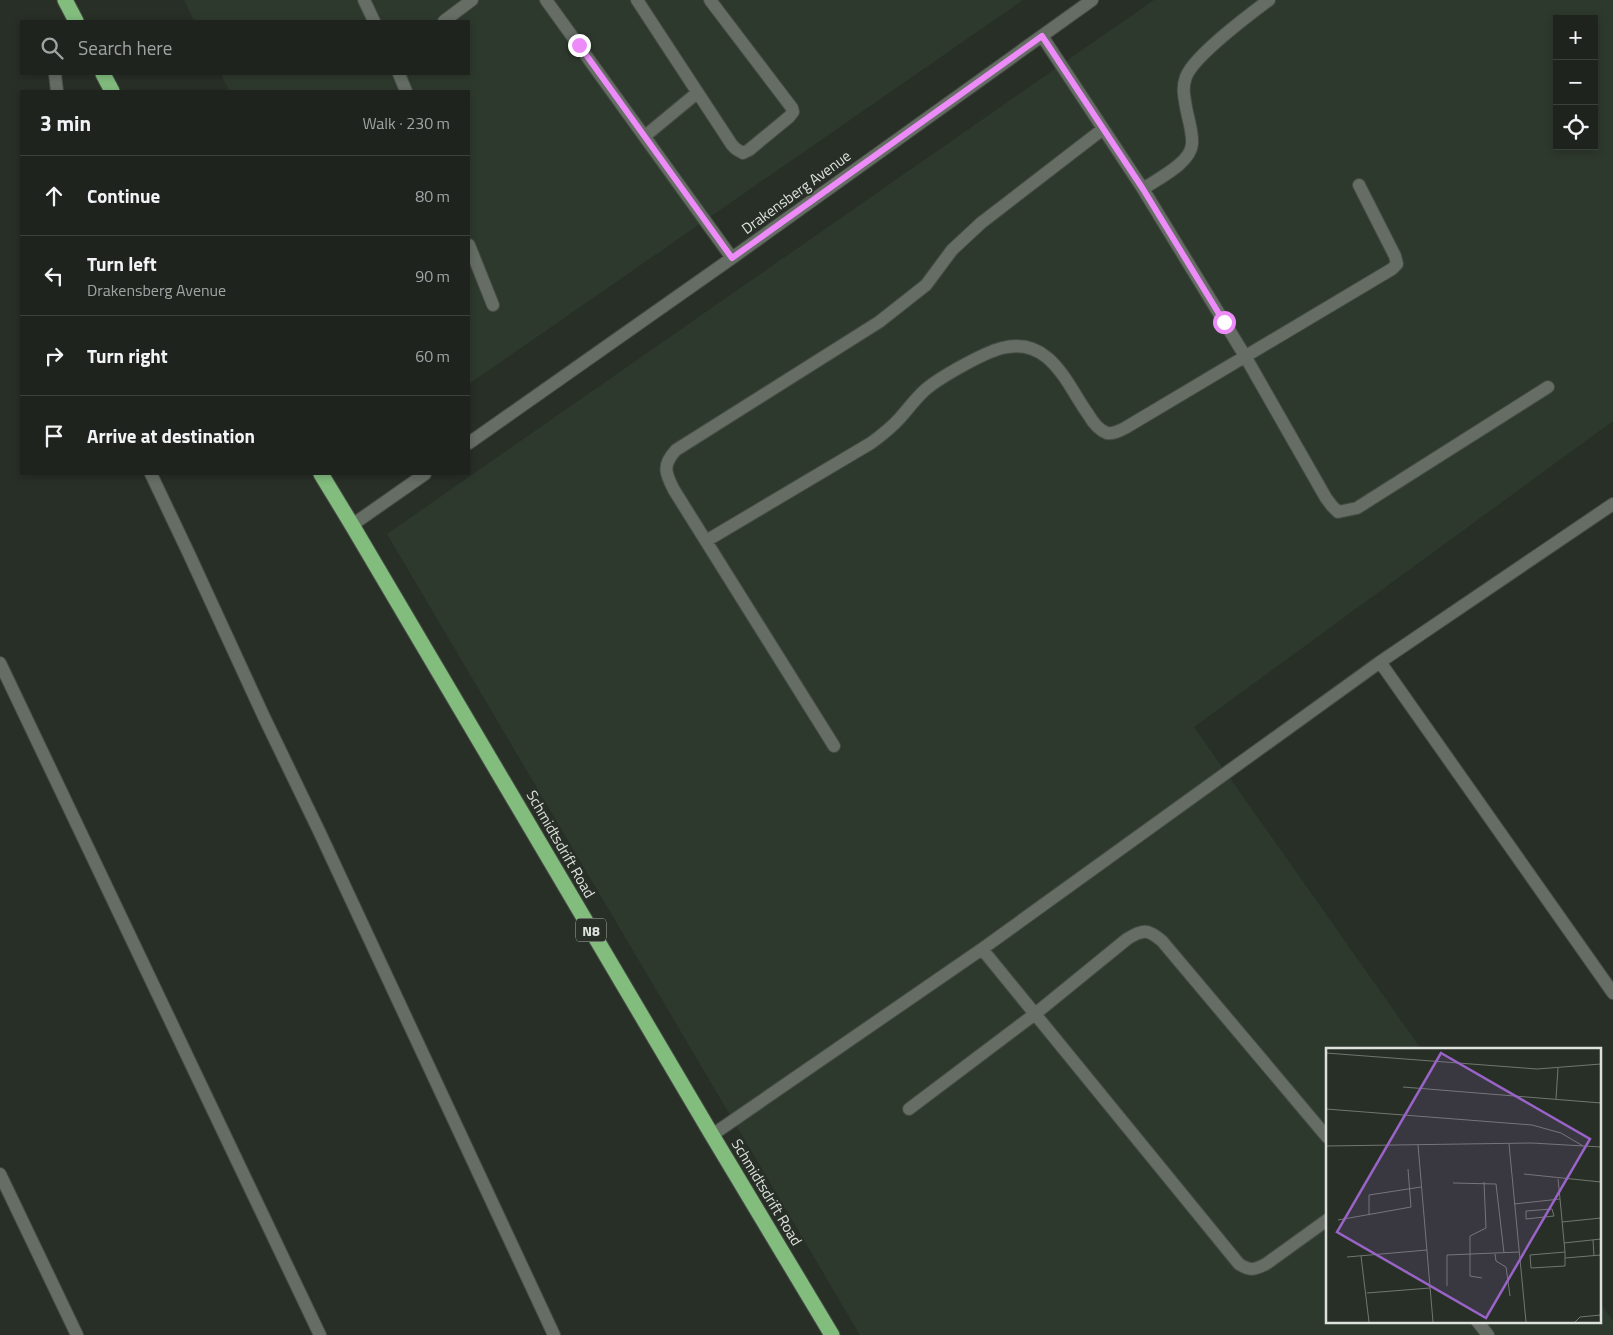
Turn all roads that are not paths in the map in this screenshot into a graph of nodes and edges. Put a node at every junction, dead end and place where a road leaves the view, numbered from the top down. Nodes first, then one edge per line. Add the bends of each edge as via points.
1 (65, 0) edge
2 (364, 0) edge
3 (472, 0) edge
4 (546, 0) edge
5 (637, 0) edge
6 (710, 0) edge
7 (1092, 0) edge
8 (1269, 0) edge
9 (73, 20) edge
10 (374, 20) edge
11 (445, 20) edge
12 (1042, 36) junction
13 (55, 75) edge
14 (104, 75) edge
15 (399, 75) edge
16 (57, 90) edge
17 (111, 90) edge
18 (406, 90) edge
19 (697, 94) junction
20 (1103, 129) junction
21 (645, 136) junction
22 (1359, 185) dead end
23 (1143, 189) junction
24 (470, 248) edge
25 (732, 258) junction
26 (493, 305) dead end
27 (1245, 356) junction
28 (1548, 387) dead end
29 (470, 442) edge
30 (151, 475) edge
31 (321, 475) edge
32 (423, 475) edge
33 (1613, 504) edge
34 (352, 524) junction
35 (706, 541) junction
36 (1380, 662) junction
37 (0, 663) edge
38 (834, 746) dead end
39 (982, 949) junction
40 (1613, 993) edge
41 (1035, 1014) junction
42 (909, 1109) dead end
43 (712, 1135) junction
44 (1326, 1135) edge
45 (0, 1174) edge
46 (1326, 1221) edge
47 (1478, 1322) edge
48 (77, 1335) edge
49 (320, 1335) edge
50 (554, 1335) edge
51 (832, 1335) edge
52 (1488, 1335) edge

1 - 9 highway
2 - 10 street
3 - 11 street
4 - 21 street
5 - 19 street
6 - 19 street via 791,105 793,112 743,153 732,145
7 - 12 street, Drakensberg Avenue
8 - 23 street via 1202,55 1186,75 1183,93 1192,137 1190,153
12 - 20 street
12 - 25 street, Drakensberg Avenue
13 - 16 street
14 - 17 highway
15 - 18 street
19 - 21 street
20 - 23 street
20 - 35 street via 981,223 952,250 926,284 878,322 676,450 666,468 668,477
21 - 25 street
22 - 27 street via 1397,264
23 - 27 street
24 - 26 street
25 - 29 street, Drakensberg Avenue
27 - 28 street via 1326,498 1338,512 1357,508
27 - 35 street via 1125,428 1106,433 1095,425 1059,368 1048,357 1017,346 990,352 924,390 887,432 871,443
30 - 50 street
31 - 34 highway, Schmidtsdrift Road / N8
32 - 34 street
33 - 36 street
34 - 43 highway, Schmidtsdrift Road / N8
35 - 38 street
36 - 39 street
36 - 40 street
37 - 49 street
39 - 41 street
39 - 43 street
41 - 42 street
41 - 44 street via 1127,939 1145,931 1154,934
41 - 46 street via 1247,1270 1266,1264
43 - 51 highway, Schmidtsdrift Road / N8
45 - 48 street
47 - 52 street

